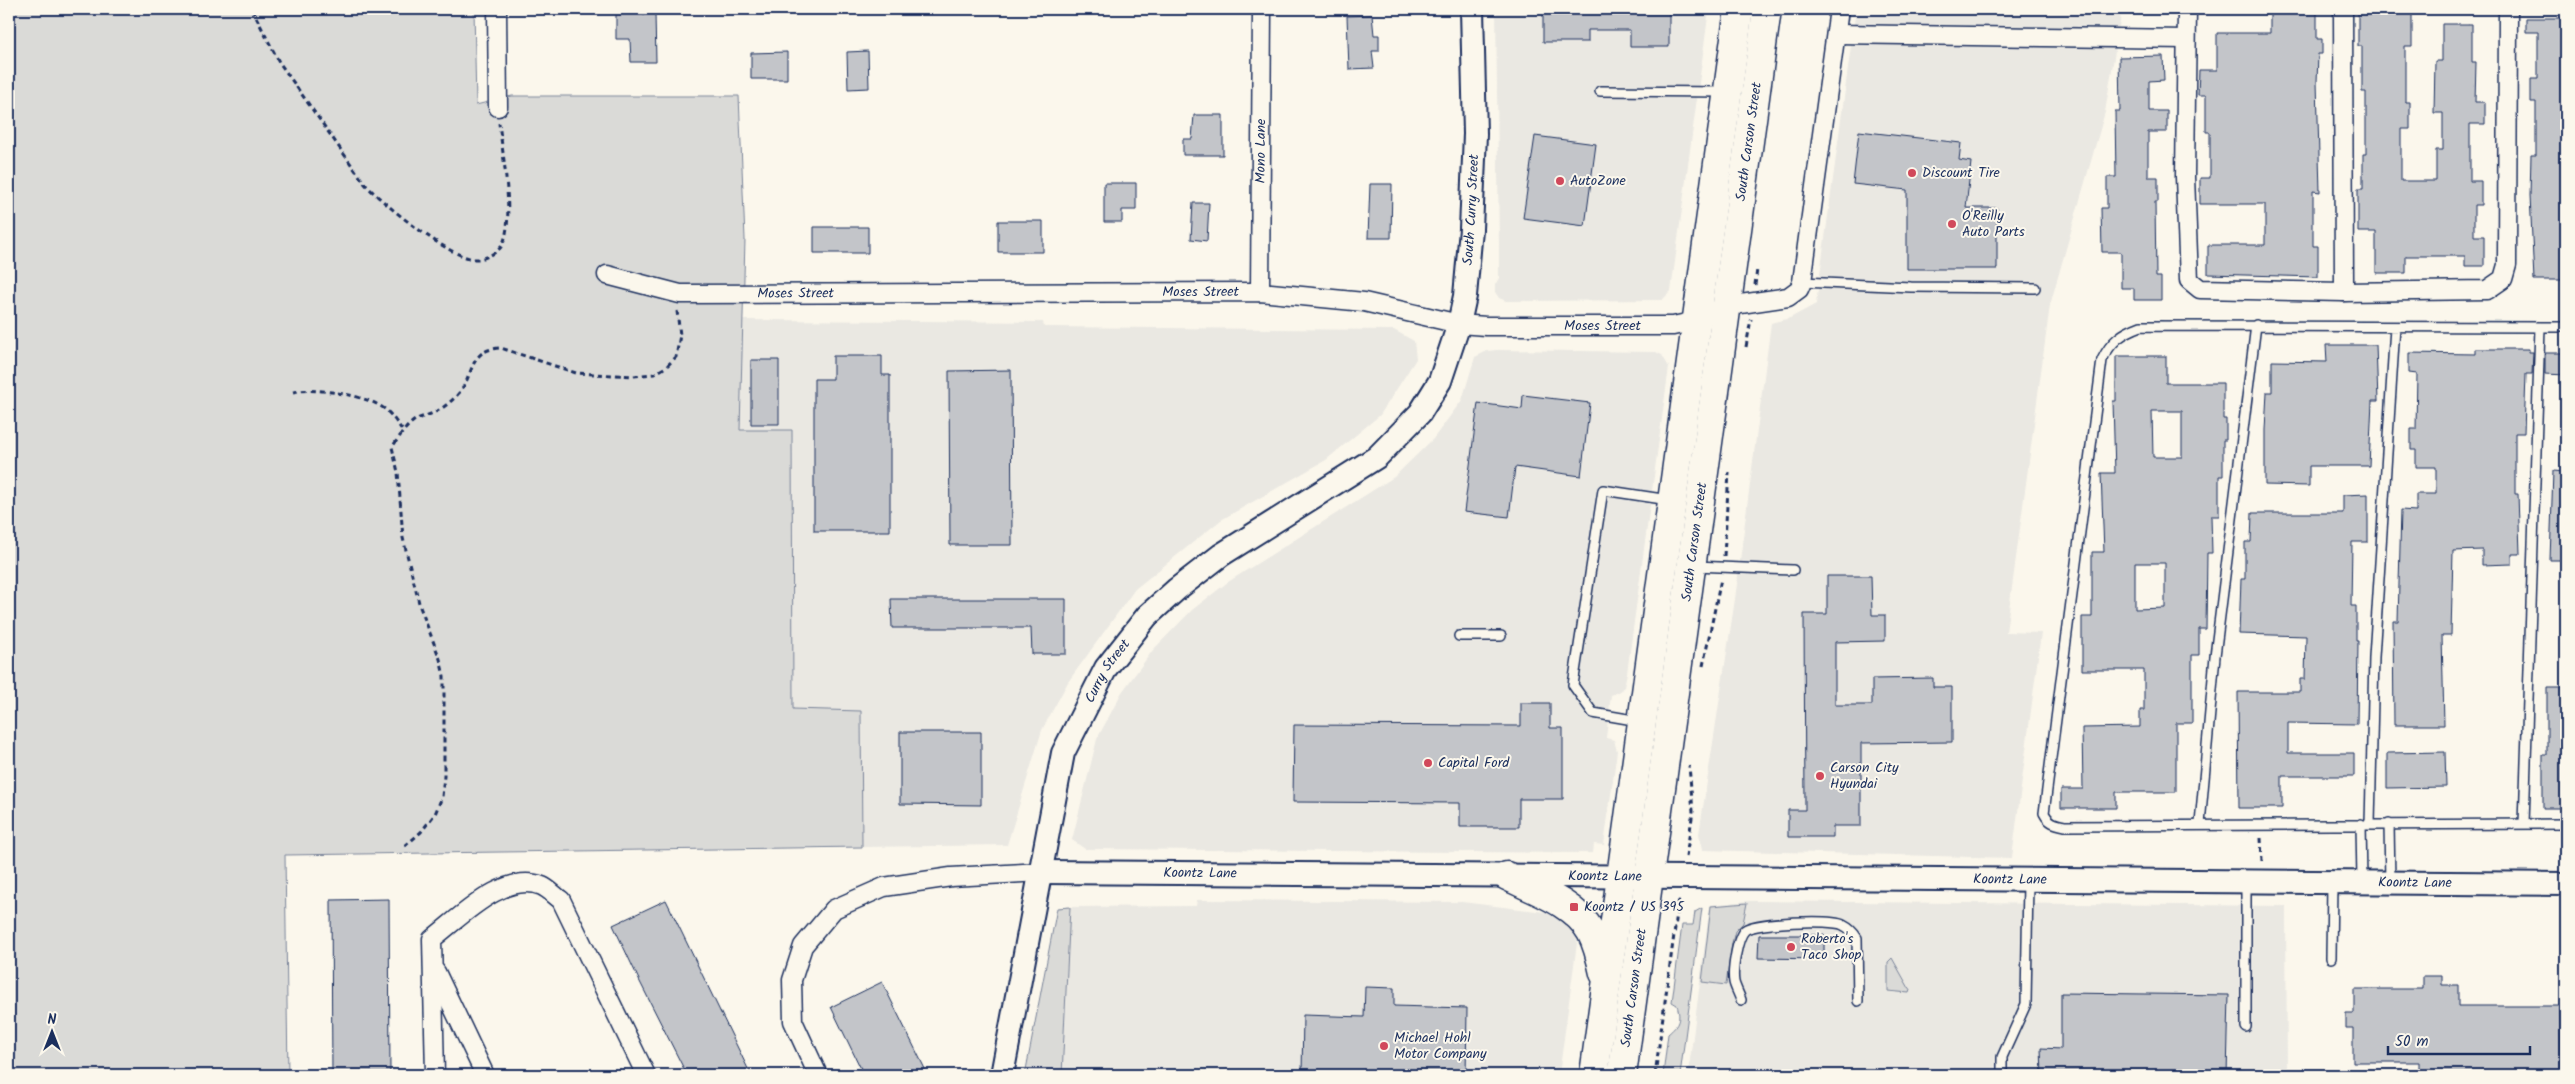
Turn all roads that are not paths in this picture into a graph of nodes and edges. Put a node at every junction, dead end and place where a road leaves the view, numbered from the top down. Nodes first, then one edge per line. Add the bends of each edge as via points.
1 (497, 9) edge
2 (1262, 9) edge
3 (1472, 9) edge
4 (1739, 9) edge
5 (1767, 9) edge
6 (1839, 9) edge
7 (2187, 9) edge
8 (2343, 9) edge
9 (2508, 9) edge
10 (1836, 34) junction
11 (2186, 39) junction
12 (1600, 91) dead end
13 (1727, 92) junction
14 (498, 107) road end
15 (607, 275) dead end
16 (1802, 282) junction
17 (2035, 288) dead end
18 (1260, 292) junction
19 (2344, 292) junction
20 (1727, 306) junction
21 (1696, 321) junction
22 (1459, 324) junction
23 (2256, 325) junction
24 (2395, 327) junction
25 (2540, 327) junction
26 (2566, 327) edge
27 (1426, 403) joint
28 (1671, 500) junction
29 (1692, 565) junction
30 (1792, 570) dead end
31 (1459, 636) dead end
32 (1501, 636) dead end
33 (1643, 722) junction
34 (2200, 824) junction
35 (2365, 824) junction
36 (2389, 824) junction
37 (2524, 824) junction
38 (2566, 824) edge
39 (1041, 872) junction
40 (1507, 876) junction
41 (1621, 878) junction
42 (1650, 878) junction
43 (2028, 880) junction
44 (2246, 882) junction
45 (2332, 882) junction
46 (2362, 883) junction
47 (2390, 883) junction
48 (2566, 884) edge
49 (2331, 958) dead end
50 (433, 966) junction
51 (1607, 985) junction
52 (1741, 1000) dead end
53 (1858, 1001) dead end
54 (2246, 1027) dead end
55 (434, 1075) edge
56 (486, 1075) edge
57 (646, 1075) edge
58 (818, 1075) edge
59 (1002, 1075) edge
60 (1594, 1075) edge
61 (1622, 1075) edge
62 (2002, 1075) edge

1 - 14 street
2 - 18 street, Mono Lane
3 - 22 street, South Curry Street via 1475,134 1471,229
4 - 13 main road, South Carson Street
5 - 20 main road, South Carson Street
6 - 10 street
7 - 11 street
8 - 19 street
9 - 19 street via 2507,265 2503,280 2487,290
10 - 11 street
10 - 16 street
11 - 19 street via 2184,177 2189,280 2200,289
12 - 13 lane
13 - 21 main road, South Carson Street
15 - 18 street, Moses Street via 680,294
16 - 17 lane
16 - 20 street, Moses Street via 1799,289 1788,297
18 - 22 street, Moses Street via 1364,302
20 - 21 street, Moses Street
20 - 29 main road, South Carson Street
21 - 22 street, Moses Street via 1663,326
21 - 28 main road, South Carson Street
22 - 27 street, South Curry Street via 1440,381
23 - 24 lane
23 - 34 lane via 2218,626
23 - 34 lane via 2140,326 2123,333 2108,346 2102,360 2044,806 2047,819 2065,826
24 - 25 lane
24 - 35 lane
25 - 26 lane
25 - 37 lane
27 - 39 street, Curry Street via 1377,457 1221,555 1147,616 1106,668 1063,753
28 - 33 main road, South Carson Street
28 - 33 lane via 1603,490 1573,685 1593,713
29 - 30 lane
29 - 42 main road, South Carson Street
31 - 32 lane
33 - 41 main road, South Carson Street
34 - 35 lane
35 - 36 lane
35 - 46 lane
36 - 37 lane
36 - 47 lane
37 - 38 lane
39 - 40 street, Koontz Lane
39 - 58 street, Koontz Lane via 951,877 884,887 834,909 803,946 792,980 793,1021
39 - 59 street, Curry Street
40 - 41 street, Koontz Lane
40 - 51 main road via 1580,917 1598,947
41 - 42 street, Koontz Lane
41 - 51 main road, South Carson Street
42 - 43 street, Koontz Lane
42 - 61 main road, South Carson Street
43 - 44 street, Koontz Lane
43 - 62 lane via 2026,1004 2002,1057
44 - 45 street, Koontz Lane
44 - 54 lane
45 - 46 street, Koontz Lane
45 - 49 lane
46 - 47 street, Koontz Lane
47 - 48 street, Koontz Lane
50 - 55 street
50 - 56 street
50 - 57 street via 432,939 500,888 520,882 543,886 561,900
51 - 60 main road, South Carson Street
52 - 53 lane via 1734,981 1741,934 1747,928 1767,923 1838,924 1849,929 1857,938

